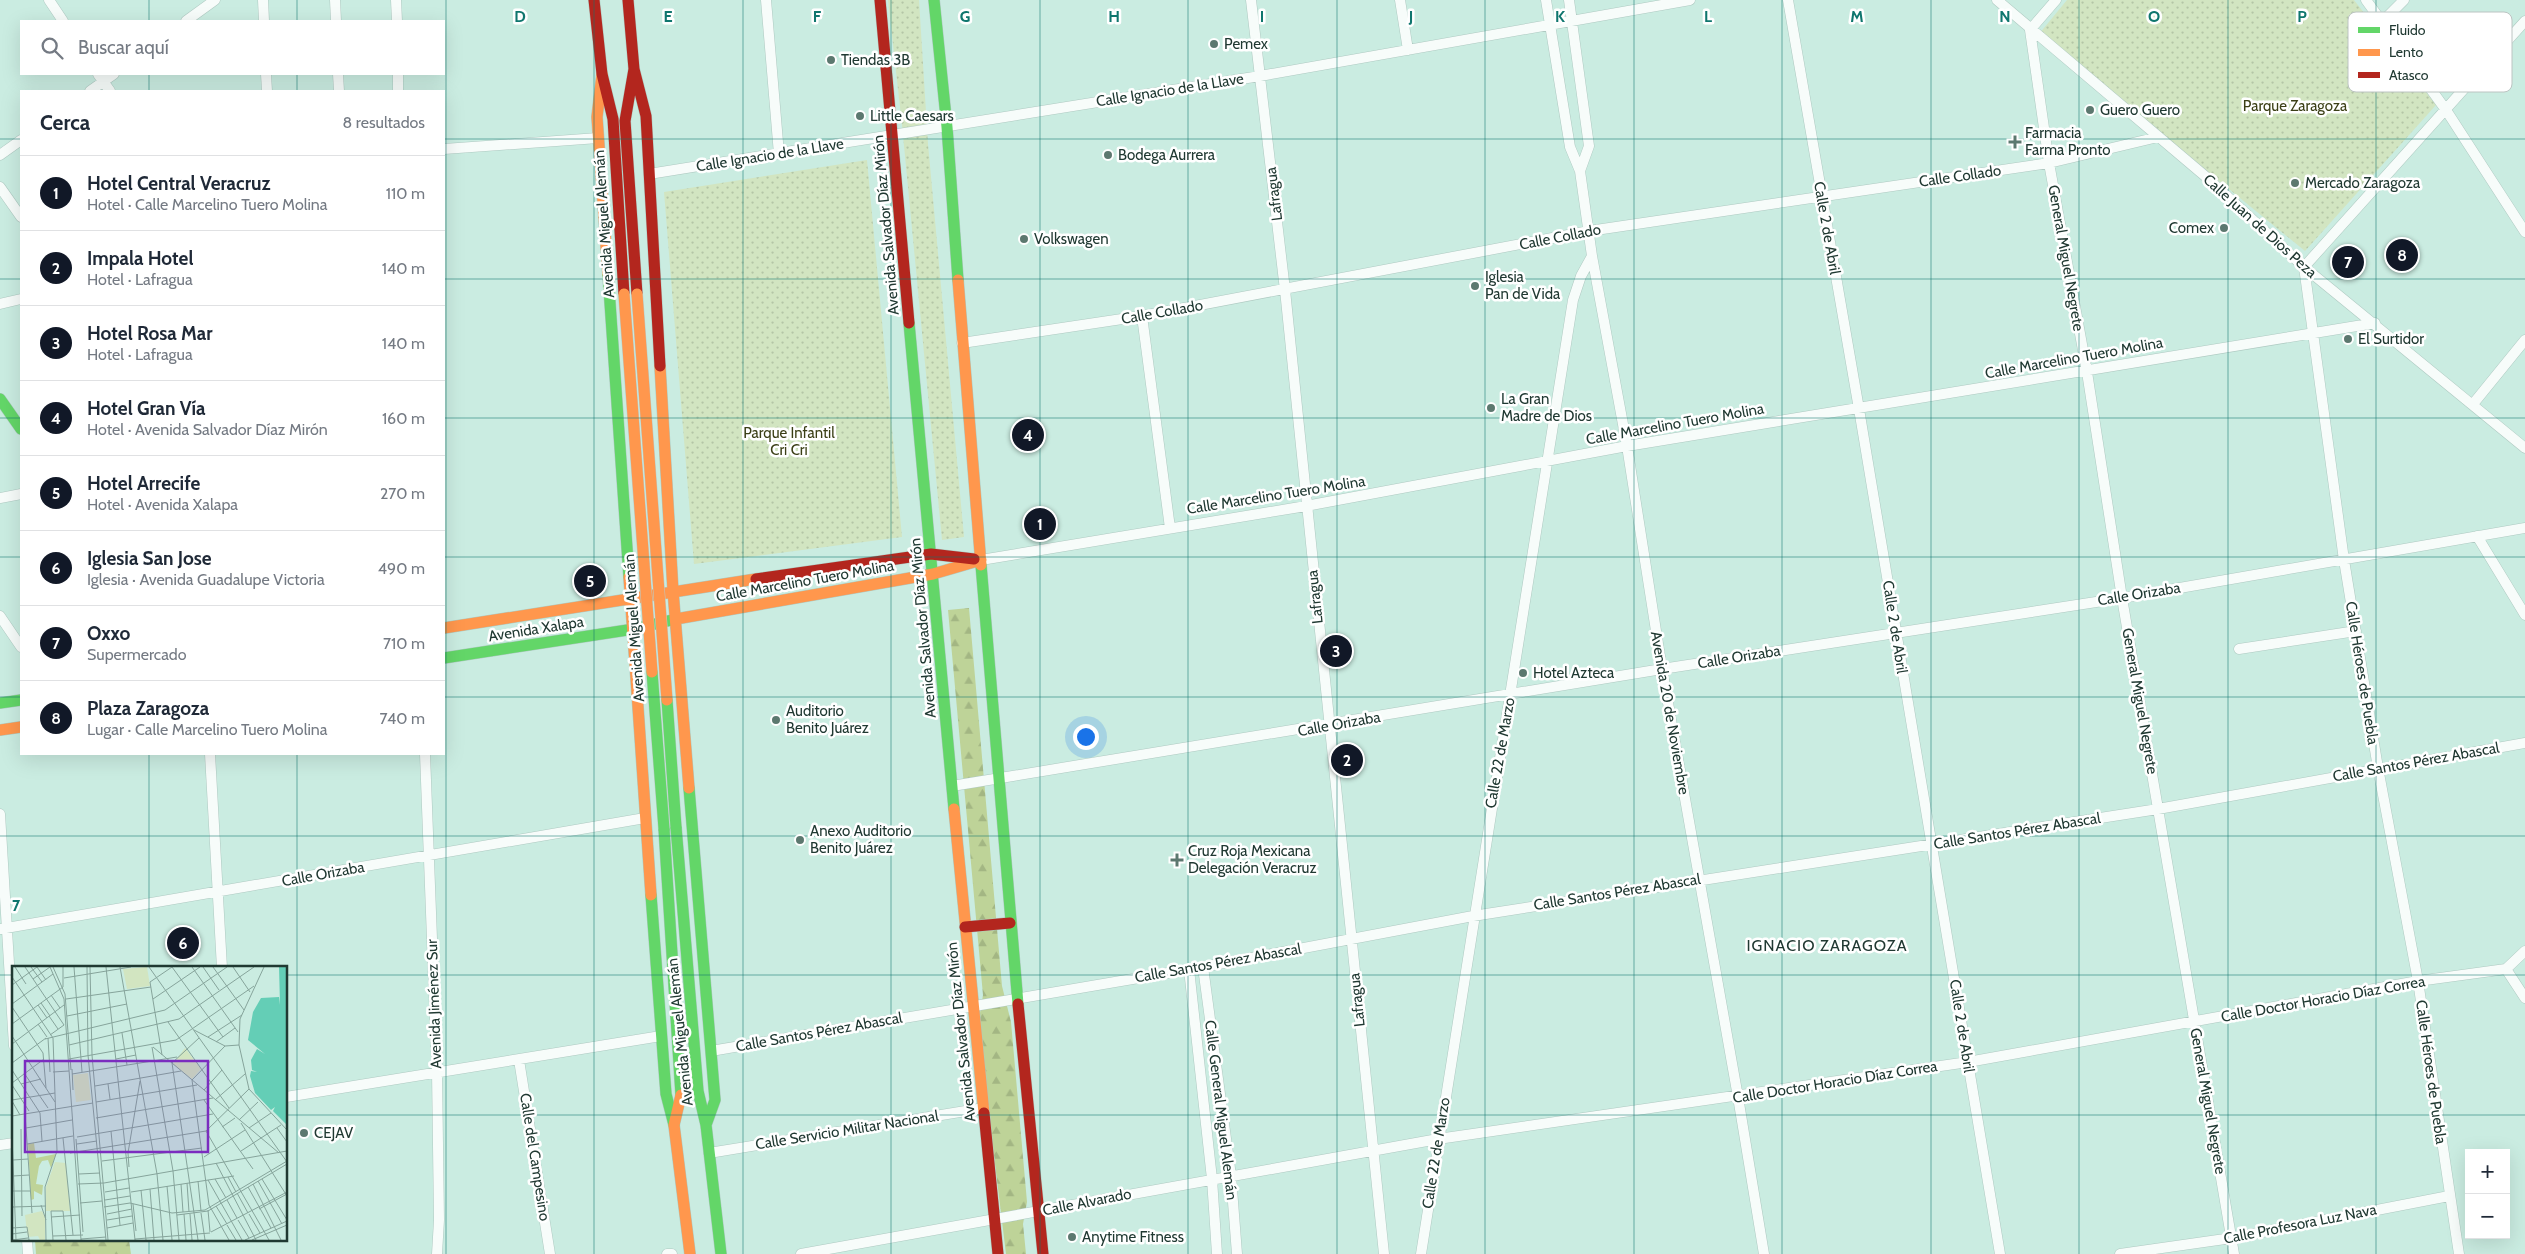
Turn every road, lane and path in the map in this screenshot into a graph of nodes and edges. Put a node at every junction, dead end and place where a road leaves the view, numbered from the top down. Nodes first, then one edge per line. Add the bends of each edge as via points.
1 (49, 0) edge
2 (215, 0) edge
3 (263, 0) edge
4 (335, 0) edge
5 (396, 0) edge
6 (594, 0) edge
7 (628, 0) edge
8 (766, 0) edge
9 (880, 0) edge
10 (934, 0) edge
11 (1251, 0) edge
12 (1400, 0) edge
13 (1546, 0) edge
14 (1569, 0) edge
15 (1690, 0) edge
16 (1788, 0) edge
17 (1997, 0) edge
18 (2056, 0) edge
19 (2366, 0) edge
20 (2404, 0) edge
21 (2375, 12) edge
22 (2392, 12) edge
23 (62, 20) edge
24 (187, 20) edge
25 (264, 20) edge
26 (336, 20) edge
27 (397, 20) edge
28 (1573, 20) junction
29 (2525, 21) edge
30 (1550, 25) junction
31 (2030, 30) junction
32 (2512, 36) edge
33 (1408, 50) junction
34 (634, 69) junction
35 (602, 74) junction
36 (266, 75) edge
37 (338, 75) edge
38 (398, 75) edge
39 (1260, 76) junction
40 (100, 78) edge
41 (91, 90) edge
42 (109, 90) edge
43 (267, 90) edge
44 (339, 90) edge
45 (398, 90) edge
46 (2433, 92) edge
47 (2462, 92) edge
48 (2446, 110) junction
49 (948, 127) junction
50 (894, 136) junction
51 (2158, 137) junction
52 (598, 138) junction
53 (20, 141) edge
54 (445, 149) edge
55 (779, 154) junction
56 (0, 155) edge
57 (2049, 164) junction
58 (1580, 171) junction
59 (649, 174) junction
60 (0, 187) edge
61 (1820, 195) junction
62 (20, 216) edge
63 (1589, 230) junction
64 (2525, 232) edge
65 (1592, 256) junction
66 (2304, 267) junction
67 (1284, 290) junction
68 (20, 299) edge
69 (0, 304) edge
70 (1142, 316) junction
71 (2375, 324) junction
72 (2311, 332) junction
73 (2525, 340) edge
74 (962, 343) junction
75 (2087, 372) junction
76 (0, 398) edge
77 (2473, 404) junction
78 (1859, 409) junction
79 (20, 428) edge
80 (1627, 446) junction
81 (2525, 448) edge
82 (1546, 463) junction
83 (20, 494) edge
84 (0, 498) edge
85 (1306, 506) junction
86 (669, 524) junction
87 (1170, 528) junction
88 (2525, 528) edge
89 (626, 531) junction
90 (2477, 536) junction
91 (931, 554) junction
92 (981, 560) junction
93 (2344, 560) junction
94 (933, 574) junction
95 (673, 591) junction
96 (631, 598) junction
97 (2122, 598) junction
98 (2525, 615) edge
99 (0, 616) edge
100 (675, 619) junction
101 (445, 628) edge
102 (634, 629) junction
103 (2356, 631) junction
104 (1896, 632) junction
105 (20, 646) edge
106 (2239, 649) dead end
107 (445, 658) edge
108 (1662, 669) junction
109 (681, 693) junction
110 (1510, 694) junction
111 (638, 698) junction
112 (20, 700) edge
113 (0, 703) edge
114 (1328, 726) junction
115 (20, 727) edge
116 (0, 730) edge
117 (2525, 742) edge
118 (210, 755) edge
119 (425, 755) edge
120 (2378, 768) junction
121 (999, 779) junction
122 (952, 786) junction
123 (2158, 809) junction
124 (0, 814) edge
125 (645, 818) junction
126 (670, 828) junction
127 (1932, 844) junction
128 (428, 856) junction
129 (1699, 879) junction
130 (218, 892) junction
131 (1473, 916) junction
132 (1010, 923) junction
133 (965, 927) junction
134 (4, 929) edge
135 (1351, 939) junction
136 (2525, 951) edge
137 (222, 966) edge
138 (1203, 967) junction
139 (2506, 968) junction
140 (1189, 969) junction
141 (2418, 981) junction
142 (1016, 998) junction
143 (2525, 998) edge
144 (972, 1006) junction
145 (2194, 1022) junction
146 (12, 1023) edge
147 (661, 1036) junction
148 (710, 1051) junction
149 (519, 1060) junction
150 (1968, 1062) junction
151 (437, 1071) junction
152 (288, 1097) edge
153 (1738, 1097) junction
154 (984, 1108) junction
155 (674, 1125) junction
156 (706, 1125) junction
157 (1438, 1140) junction
158 (1374, 1151) junction
159 (710, 1153) junction
160 (1231, 1176) junction
161 (1212, 1179) junction
162 (2449, 1196) junction
163 (1039, 1211) junction
164 (994, 1220) junction
165 (2232, 1238) junction
166 (437, 1254) edge
167 (550, 1254) edge
168 (667, 1254) edge
169 (672, 1254) edge
170 (690, 1254) edge
171 (721, 1254) edge
172 (801, 1254) edge
173 (998, 1254) edge
174 (1043, 1254) edge
175 (1217, 1254) edge
176 (1237, 1254) edge
177 (1384, 1254) edge
178 (1421, 1254) edge
179 (1764, 1254) edge
180 (2000, 1254) edge
181 (2120, 1254) edge
182 (2234, 1254) edge
183 (2458, 1254) edge

1 - 23 street
2 - 24 street
3 - 25 street
4 - 26 street
5 - 27 street
6 - 35 main road, Avenida Miguel Alemán
7 - 34 main road, Avenida Miguel Alemán
8 - 55 street
9 - 50 main road, Avenida Salvador Díaz Mirón
10 - 49 main road
11 - 39 street, Lafragua
12 - 33 street
13 - 30 street, Avenida 20 de Noviembre
14 - 28 street, Avenida 20 de Noviembre
15 - 28 street, Calle Ignacio de la Llave
16 - 61 street, Calle 2 de Abril
17 - 31 street, Calle Juan de Dios Peza
18 - 31 street
19 - 21 street
20 - 22 street
28 - 30 street, Calle Ignacio de la Llave
28 - 58 street, Avenida 20 de Noviembre via 1589,146
29 - 32 street
30 - 33 street, Calle Ignacio de la Llave
30 - 58 street, Avenida 20 de Noviembre via 1570,147
31 - 51 street, Calle Juan de Dios Peza
31 - 57 street, General Miguel Negrete
33 - 39 street, Calle Ignacio de la Llave
34 - 59 main road via 646,116
34 - 126 main road, Avenida Miguel Alemán, bridge via 625,121
35 - 52 main road
35 - 126 main road, Avenida Miguel Alemán, bridge via 613,119 624,294
36 - 43 street
37 - 44 street
38 - 45 street
39 - 49 street, Calle Ignacio de la Llave
39 - 67 street, Lafragua
40 - 41 street
40 - 42 street
46 - 48 street
47 - 48 street
48 - 64 street
48 - 66 street
49 - 50 street, Calle Ignacio de la Llave
49 - 74 main road
50 - 55 street, Calle Ignacio de la Llave
50 - 91 main road, Avenida Salvador Díaz Mirón
51 - 57 street, Calle Collado
51 - 66 street, Calle Juan de Dios Peza
52 - 54 street
52 - 89 main road
53 - 56 street
55 - 59 street, Calle Ignacio de la Llave
57 - 61 street, Calle Collado
57 - 75 street, General Miguel Negrete
58 - 63 street, Avenida 20 de Noviembre
59 - 86 main road
60 - 62 street
61 - 63 street, Calle Collado
61 - 78 street, Calle 2 de Abril
63 - 65 street, Avenida 20 de Noviembre
63 - 67 street, Calle Collado
65 - 80 street, Avenida 20 de Noviembre
65 - 82 street, Calle 22 de Marzo via 1573,300
66 - 71 street, Calle Juan de Dios Peza
66 - 72 street, Calle Héroes de Puebla
67 - 70 street, Calle Collado
67 - 85 street, Lafragua
68 - 69 street
70 - 74 street, Calle Collado
70 - 87 street
71 - 72 street, Calle Marcelino Tuero Molina
71 - 77 street, Calle Juan de Dios Peza
72 - 75 street, Calle Marcelino Tuero Molina
72 - 93 street, Calle Héroes de Puebla
73 - 77 street
74 - 92 main road
75 - 78 street, Calle Marcelino Tuero Molina
75 - 97 street, General Miguel Negrete
76 - 79 main road
77 - 81 street, Calle Juan de Dios Peza
78 - 80 street, Calle Marcelino Tuero Molina
78 - 104 street, Calle 2 de Abril
80 - 82 street, Calle Marcelino Tuero Molina
80 - 108 street, Avenida 20 de Noviembre
82 - 85 street, Calle Marcelino Tuero Molina
82 - 110 street, Calle 22 de Marzo
83 - 84 street
85 - 87 street, Calle Marcelino Tuero Molina
85 - 114 street, Lafragua
86 - 89 main road via 654,537 638,538
86 - 95 main road
87 - 92 street, Calle Marcelino Tuero Molina
88 - 90 street, Calle Orizaba
89 - 96 main road
90 - 93 street, Calle Orizaba
90 - 98 street
91 - 92 main road, Calle Marcelino Tuero Molina
91 - 94 main road, Avenida Salvador Díaz Mirón
91 - 95 main road, Calle Marcelino Tuero Molina
92 - 94 main road, Calle Marcelino Tuero Molina
92 - 121 main road
93 - 97 street, Calle Orizaba
93 - 103 street, Calle Héroes de Puebla
94 - 100 main road, Calle Marcelino Tuero Molina
94 - 122 main road, Avenida Salvador Díaz Mirón
95 - 96 main road, Calle Marcelino Tuero Molina
95 - 100 main road
96 - 101 main road, Avenida Xalapa
96 - 102 main road
97 - 104 street, Calle Orizaba
97 - 123 street, General Miguel Negrete
99 - 105 street
100 - 102 main road, Calle Marcelino Tuero Molina
100 - 109 main road
102 - 107 main road, Avenida Xalapa
102 - 111 main road
103 - 106 street
103 - 120 street, Calle Héroes de Puebla
104 - 108 street, Calle Orizaba
104 - 127 street, Calle 2 de Abril
108 - 110 street, Calle Orizaba
108 - 129 street, Avenida 20 de Noviembre
109 - 111 main road via 670,682 649,683
109 - 148 main road
110 - 114 street, Calle Orizaba
110 - 131 street, Calle 22 de Marzo
111 - 125 main road
112 - 113 main road
114 - 121 street, Calle Orizaba
114 - 135 street, Lafragua
115 - 116 main road
117 - 120 street, Calle Santos Pérez Abascal
118 - 130 street
119 - 128 street, Avenida Jiménez Sur
120 - 123 street, Calle Santos Pérez Abascal
120 - 141 street, Calle Héroes de Puebla
121 - 122 street, Calle Orizaba
121 - 132 main road
122 - 133 main road, Avenida Salvador Díaz Mirón
123 - 127 street, Calle Santos Pérez Abascal
123 - 145 street, General Miguel Negrete
124 - 134 street
125 - 128 street, Calle Orizaba
125 - 147 main road
126 - 155 main road, Avenida Miguel Alemán via 682,1090
126 - 156 main road, Avenida Miguel Alemán via 698,1091
127 - 129 street, Calle Santos Pérez Abascal
127 - 150 street, Calle 2 de Abril
128 - 130 street, Calle Orizaba
128 - 151 street, Avenida Jiménez Sur
129 - 131 street, Calle Santos Pérez Abascal
129 - 153 street, Avenida 20 de Noviembre
130 - 134 street, Calle Orizaba
130 - 137 street
131 - 135 street, Calle Santos Pérez Abascal
131 - 157 street, Calle 22 de Marzo
132 - 133 main road
132 - 142 main road
133 - 144 main road, Avenida Salvador Díaz Mirón
134 - 146 street
135 - 138 street, Calle Santos Pérez Abascal
135 - 158 street, Lafragua
136 - 139 street
138 - 140 street, Calle Santos Pérez Abascal
138 - 160 street, Calle General Miguel Alemán
139 - 141 street, Calle Doctor Horacio Díaz Correa
139 - 143 street
140 - 142 street, Calle Santos Pérez Abascal
140 - 161 street, Calle General Miguel Alemán
141 - 145 street, Calle Doctor Horacio Díaz Correa
141 - 162 street, Calle Héroes de Puebla
142 - 144 street, Calle Santos Pérez Abascal
142 - 163 main road
144 - 148 street, Calle Santos Pérez Abascal
144 - 154 main road, Avenida Salvador Díaz Mirón
145 - 150 street, Calle Doctor Horacio Díaz Correa
145 - 165 street, General Miguel Negrete
147 - 149 street
147 - 155 main road via 666,1094
148 - 156 main road via 715,1100
149 - 151 street
149 - 167 street, Calle del Campesino
150 - 153 street, Calle Doctor Horacio Díaz Correa
150 - 180 street, Calle 2 de Abril
151 - 152 street
151 - 166 street, Avenida Jiménez Sur
153 - 157 street, Calle Doctor Horacio Díaz Correa
153 - 179 street, Avenida 20 de Noviembre
154 - 159 street, Calle Servicio Militar Nacional
154 - 164 main road, Avenida Salvador Díaz Mirón
155 - 170 main road, Avenida Miguel Alemán
156 - 159 main road, Avenida Miguel Alemán
157 - 158 street, Calle Doctor Horacio Díaz Correa
157 - 178 street, Calle 22 de Marzo
158 - 160 street, Calle Alvarado
158 - 177 street, Lafragua
159 - 171 main road, Avenida Miguel Alemán
160 - 161 street, Calle Alvarado
160 - 176 street, Calle General Miguel Alemán
161 - 163 street, Calle Alvarado
161 - 175 street, Calle General Miguel Alemán
162 - 165 street, Calle Profesora Luz Nava
162 - 183 street, Calle Héroes de Puebla
163 - 164 street, Calle Alvarado
163 - 174 main road
164 - 172 street, Calle Alvarado
164 - 173 main road, Avenida Salvador Díaz Mirón
165 - 181 street, Calle Profesora Luz Nava
165 - 182 street, General Miguel Negrete
168 - 169 street

